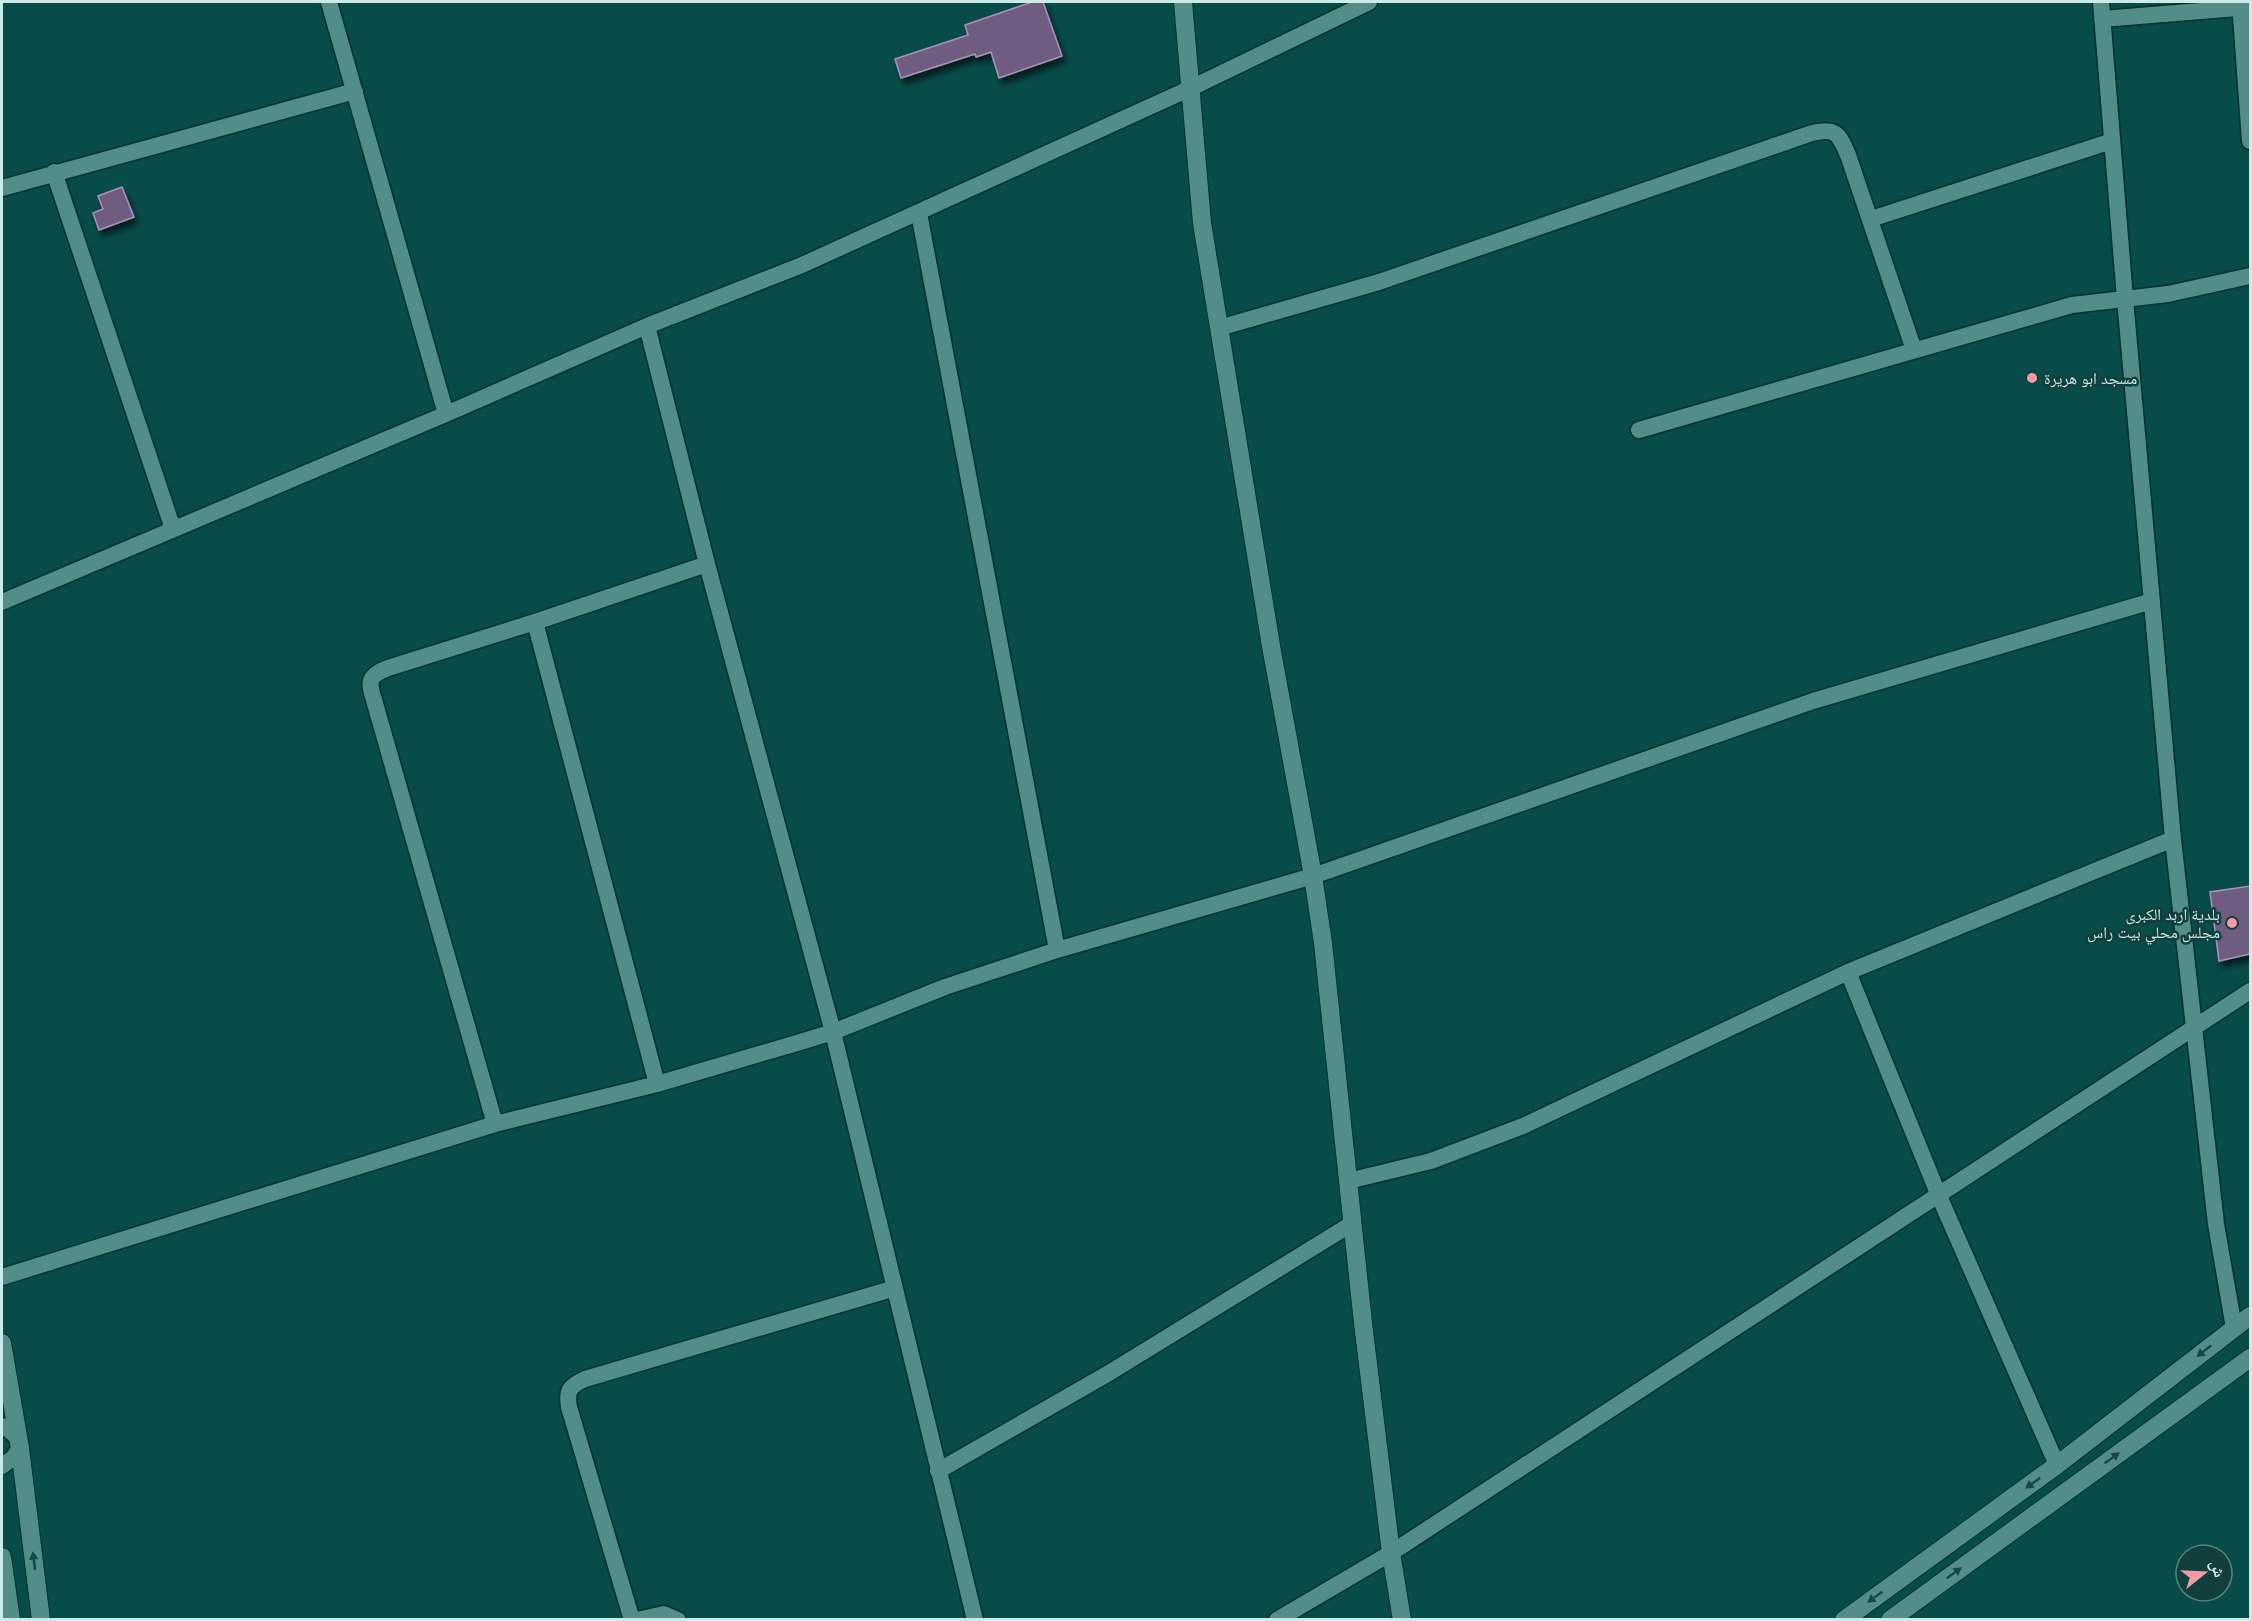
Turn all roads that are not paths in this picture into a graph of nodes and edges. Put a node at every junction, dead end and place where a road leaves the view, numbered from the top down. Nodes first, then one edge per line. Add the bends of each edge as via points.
1 (329, 2) edge
2 (1183, 2) edge
3 (1369, 2) edge
4 (2101, 2) edge
5 (2244, 5) edge
6 (2102, 19) junction
7 (1191, 88) junction
8 (355, 91) junction
9 (2112, 141) junction
10 (2250, 141) edge
11 (54, 172) junction
12 (2, 188) edge
13 (919, 213) junction
14 (1871, 219) junction
15 (2250, 276) edge
16 (2125, 299) junction
17 (647, 326) junction
18 (1219, 328) junction
19 (1914, 350) junction
20 (446, 414) junction
21 (1639, 430) dead end
22 (173, 530) junction
23 (707, 564) junction
24 (2152, 601) junction
25 (2, 602) edge
26 (535, 622) junction
27 (2173, 839) junction
28 (1313, 876) junction
29 (1058, 950) junction
30 (1848, 972) junction
31 (2250, 991) edge
32 (2194, 1028) junction
33 (833, 1032) junction
34 (657, 1084) junction
35 (495, 1124) junction
36 (1348, 1181) junction
37 (1939, 1196) junction
38 (1353, 1223) junction
39 (2, 1277) edge
40 (895, 1288) junction
41 (2250, 1316) edge
42 (2234, 1328) junction
43 (2, 1343) edge
44 (2250, 1358) edge
45 (2, 1426) edge
46 (19, 1443) junction
47 (2057, 1465) junction
48 (2, 1466) edge
49 (938, 1471) junction
50 (1390, 1553) junction
51 (2, 1557) edge
52 (11, 1620) edge
53 (41, 1620) edge
54 (632, 1620) edge
55 (637, 1620) edge
56 (678, 1620) edge
57 (975, 1620) edge
58 (1277, 1620) edge
59 (1402, 1620) edge
60 (1844, 1620) edge
61 (1890, 1620) edge

1 - 8 street
2 - 7 street
3 - 7 street
4 - 6 street
5 - 6 street
5 - 10 street
6 - 9 street
7 - 13 street
7 - 18 street via 1202,223
8 - 11 street
8 - 20 street
9 - 14 street
9 - 16 street
11 - 12 street
11 - 22 street
13 - 17 street via 802,265
13 - 29 street
14 - 18 street via 1842,140 1835,133 1822,130 1379,282
14 - 19 street
15 - 16 street
16 - 19 street via 2072,305
16 - 24 street
17 - 20 street
17 - 23 street
18 - 28 street via 1270,646
19 - 21 street
20 - 22 street
22 - 25 street
23 - 26 street
23 - 33 street
24 - 27 street
24 - 28 street via 1813,701
26 - 34 street
26 - 35 street via 388,668 370,680
27 - 30 street
27 - 32 street
28 - 29 street
28 - 36 street
29 - 33 street via 906,1001
30 - 36 street via 1514,1130 1431,1161
30 - 37 street
31 - 32 street
32 - 37 street
32 - 42 street via 2216,1224
33 - 34 street
33 - 40 street
34 - 35 street
35 - 39 street
36 - 38 street
37 - 47 street
37 - 50 street
38 - 49 street via 1109,1373
38 - 50 street
40 - 49 street
40 - 54 street via 585,1379 570,1389 569,1407
41 - 42 street
42 -> 47 street
43 - 46 street
61 -> 44 street
45 - 46 street
46 - 48 street via 13,1458
53 -> 46 street
47 -> 60 street
49 - 57 street
50 - 58 street
50 - 59 street
51 - 52 street
55 - 56 street via 664,1614

